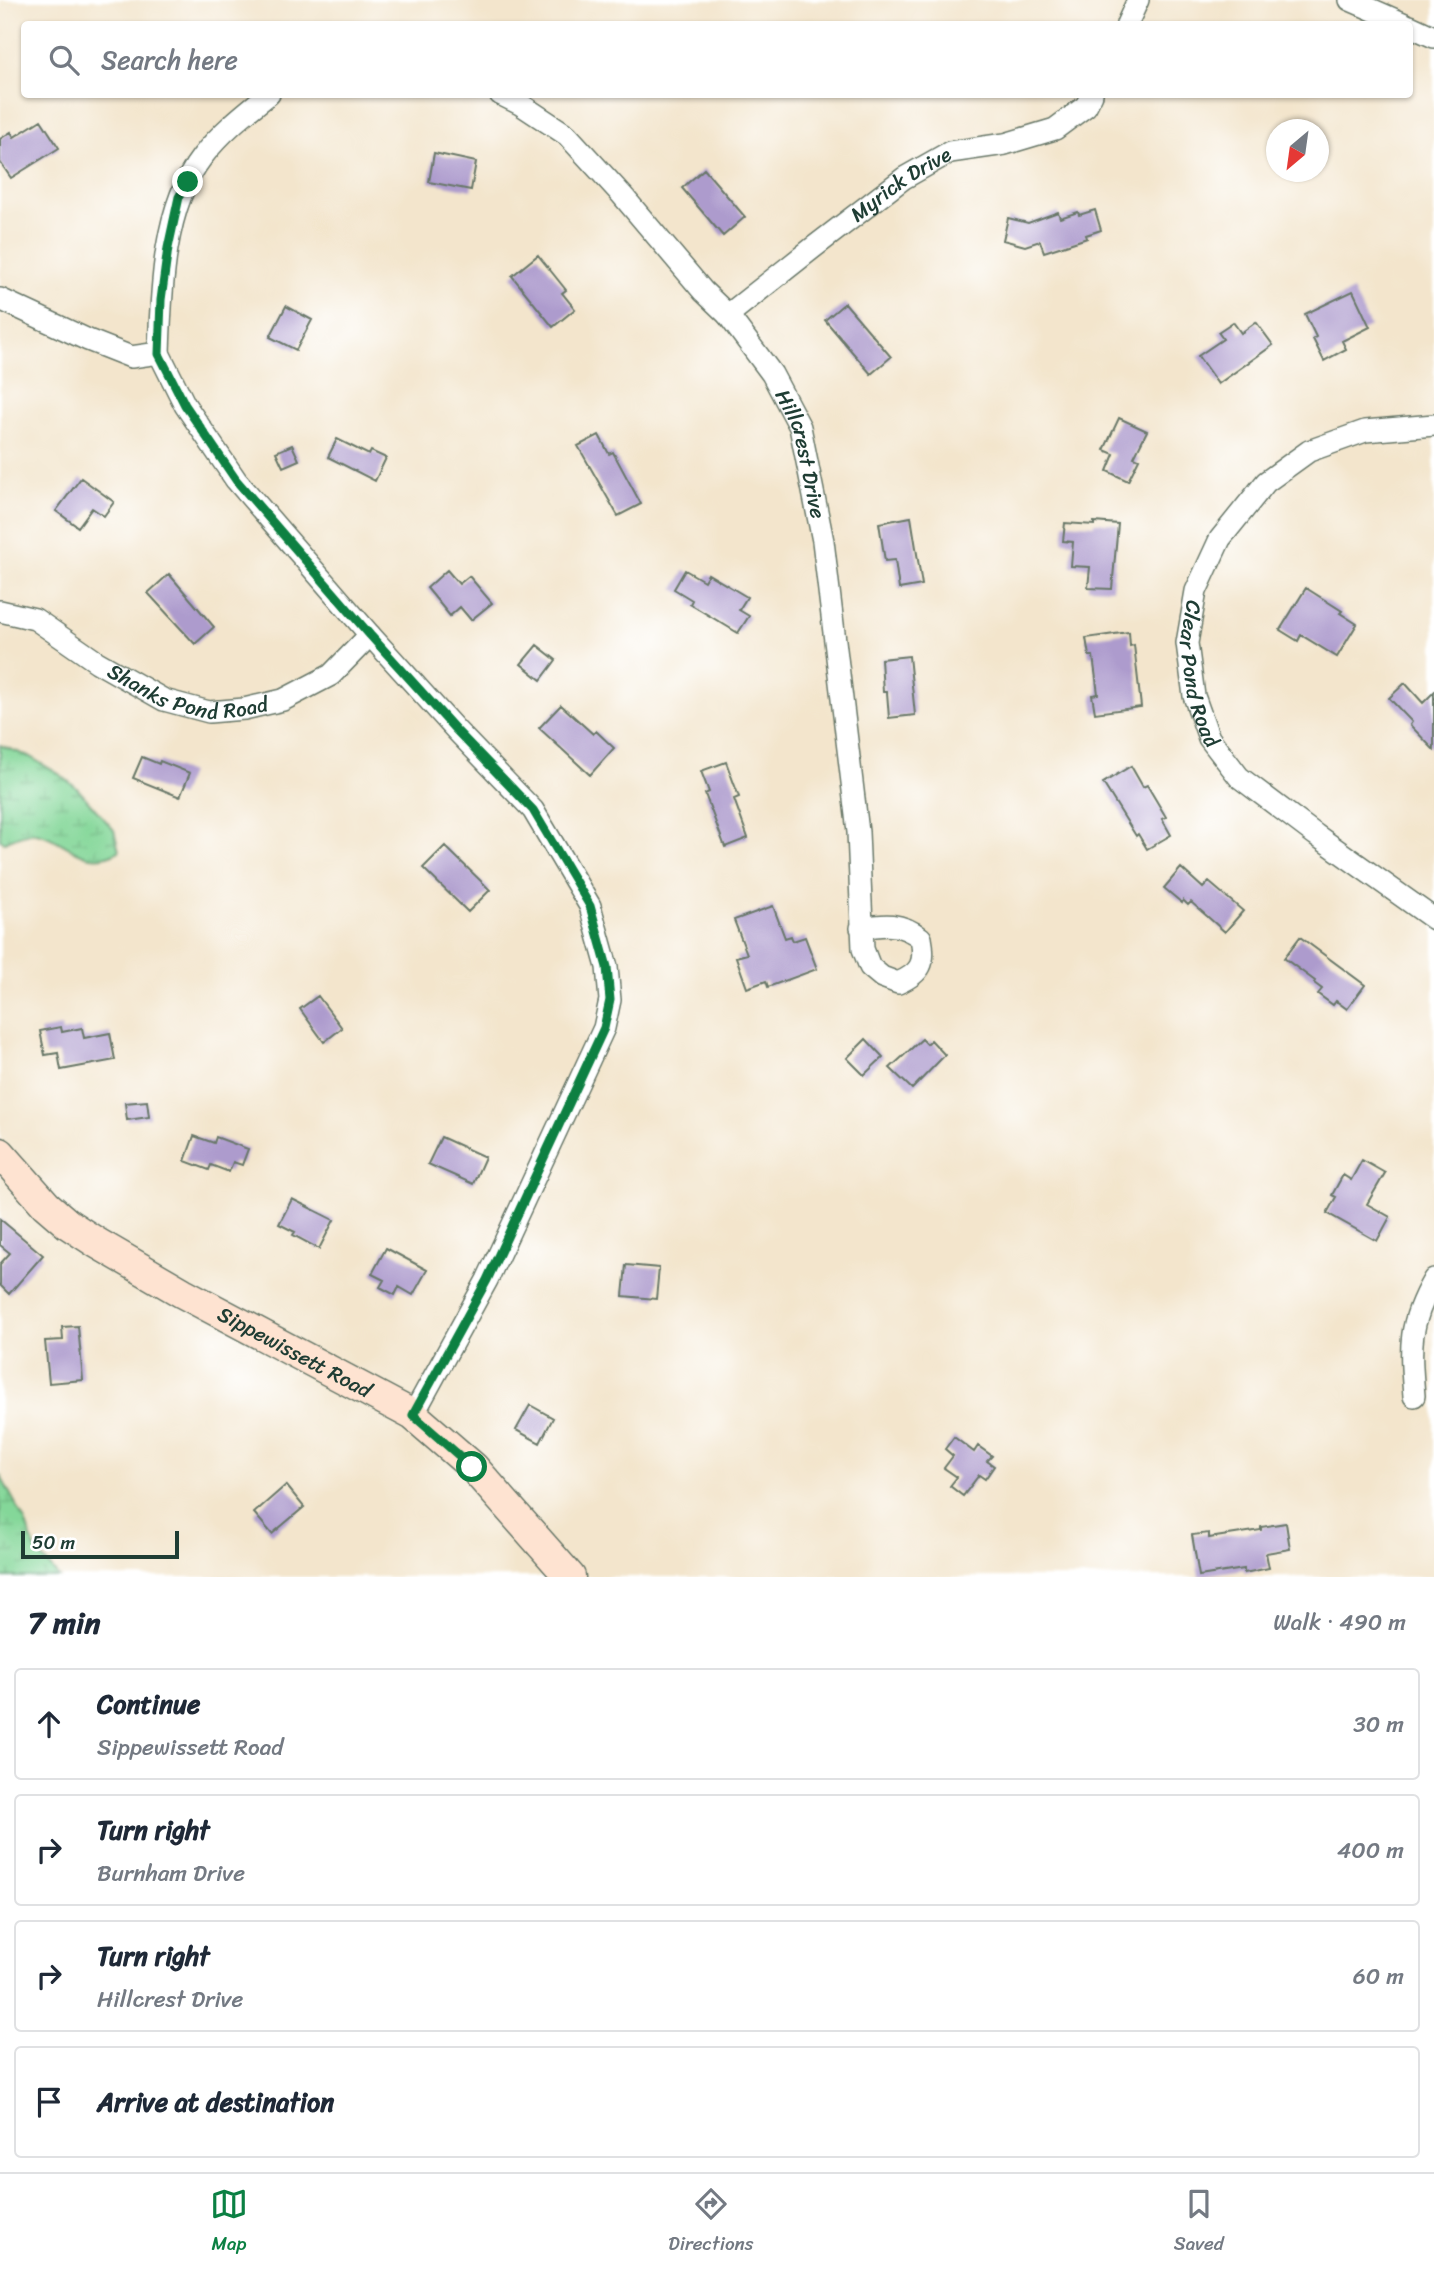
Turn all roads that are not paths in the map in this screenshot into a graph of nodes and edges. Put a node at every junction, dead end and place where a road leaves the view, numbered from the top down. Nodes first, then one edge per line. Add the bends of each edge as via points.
1 (1138, 0) edge
2 (1350, 0) edge
3 (1128, 21) edge
4 (1398, 21) edge
5 (1413, 28) edge
6 (1434, 37) edge
7 (264, 98) edge
8 (508, 98) edge
9 (1090, 98) edge
10 (0, 299) edge
11 (728, 315) junction
12 (159, 354) junction
13 (1434, 425) edge
14 (0, 611) edge
15 (370, 635) junction
16 (1434, 919) edge
17 (861, 928) dead end
18 (0, 1153) edge
19 (1434, 1279) edge
20 (1414, 1396) dead end
21 (413, 1415) junction
22 (570, 1577) edge

1 - 3 street
2 - 4 street
5 - 6 street
7 - 12 street via 201,157 179,197 161,300
8 - 11 street, Hillcrest Drive via 568,135
9 - 11 street, Myrick Drive via 1055,130 950,152 905,178
10 - 12 street via 131,357
11 - 17 street, Hillcrest Drive via 772,374 800,427 823,541 858,832
12 - 15 street via 185,405 236,480
13 - 16 street, Clear Pond Road via 1365,431 1309,451 1266,482 1220,539 1196,591 1187,643 1194,696 1209,738 1239,776
14 - 15 street, Shanks Pond Road via 35,619 164,700 209,712 283,700 331,675
15 - 21 street via 533,810 590,906 607,967 610,1000 604,1028 487,1280
18 - 21 main road, Sippewissett Road via 46,1205 97,1244
19 - 20 street via 1413,1325
21 - 22 main road, Sippewissett Road via 472,1467

